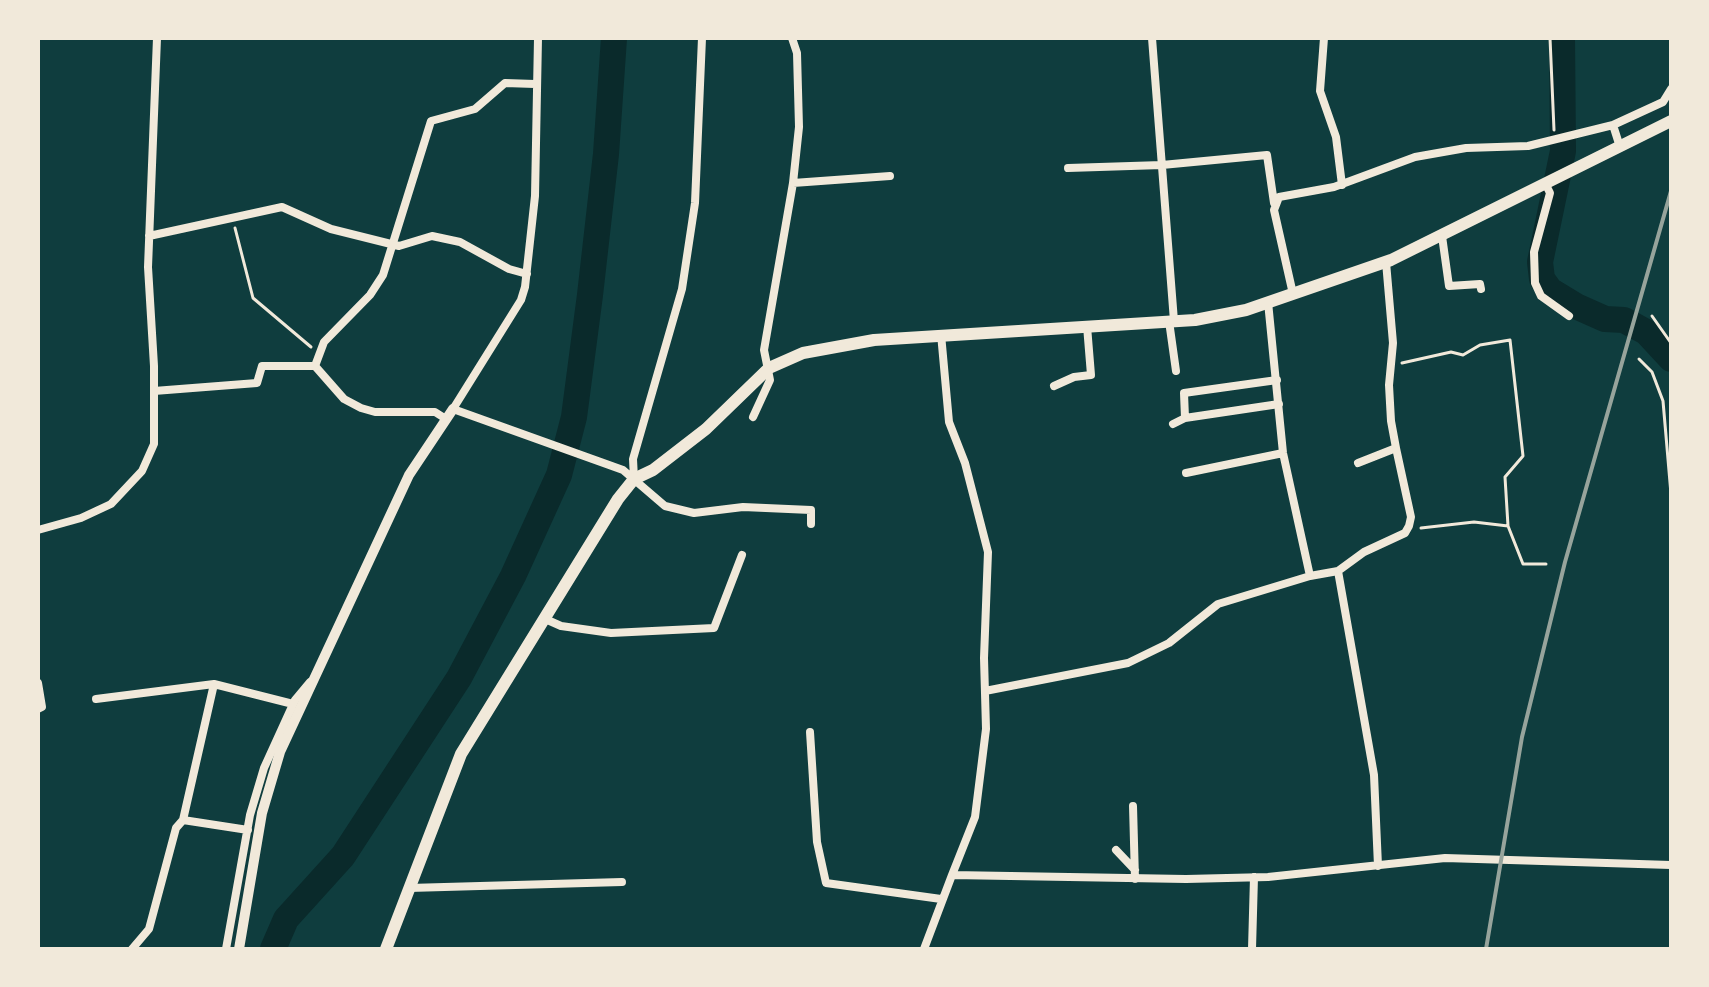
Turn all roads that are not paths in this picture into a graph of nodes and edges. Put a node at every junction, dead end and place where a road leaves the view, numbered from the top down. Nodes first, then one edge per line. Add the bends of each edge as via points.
1 (157, 38) edge
2 (538, 38) edge
3 (702, 38) edge
4 (792, 38) edge
5 (1152, 38) edge
6 (1324, 38) edge
7 (535, 84) junction
8 (1671, 89) edge
9 (1671, 121) edge
10 (1613, 125) junction
11 (1620, 147) junction
12 (1162, 165) junction
13 (1068, 168) dead end
14 (890, 176) dead end
15 (793, 183) junction
16 (1548, 184) junction
17 (1342, 185) junction
18 (1274, 203) junction
19 (149, 236) junction
20 (1442, 236) junction
21 (394, 244) junction
22 (1386, 262) junction
23 (527, 274) junction
24 (1481, 289) dead end
25 (1293, 294) junction
26 (1268, 302) junction
27 (1569, 316) dead end
28 (1172, 321) junction
29 (1087, 326) junction
30 (941, 334) junction
31 (315, 366) junction
32 (766, 370) junction
33 (1176, 371) dead end
34 (1277, 380) junction
35 (1054, 386) dead end
36 (154, 391) junction
37 (1279, 404) junction
38 (453, 409) junction
39 (753, 417) dead end
40 (1185, 418) junction
41 (446, 419) junction
42 (1173, 424) dead end
43 (1396, 448) junction
44 (1283, 453) junction
45 (1358, 463) dead end
46 (1186, 473) dead end
47 (634, 479) junction
48 (811, 524) dead end
49 (38, 530) edge
50 (742, 555) dead end
51 (1338, 571) junction
52 (1310, 576) junction
53 (543, 618) junction
54 (314, 676) junction
55 (38, 683) edge
56 (214, 684) junction
57 (985, 691) junction
58 (96, 699) dead end
59 (293, 704) junction
60 (38, 709) edge
61 (810, 732) dead end
62 (1133, 806) dead end
63 (183, 820) junction
64 (248, 830) junction
65 (1116, 850) dead end
66 (1671, 865) edge
67 (1378, 866) junction
68 (1135, 874) junction
69 (952, 875) junction
70 (1254, 877) junction
71 (622, 882) dead end
72 (409, 888) junction
73 (941, 899) junction
74 (132, 949) edge
75 (226, 949) edge
76 (239, 949) edge
77 (386, 949) edge
78 (924, 949) edge
79 (1252, 949) edge

1 - 19 street
2 - 7 street
3 - 47 street via 695,203 682,289 633,459
4 - 15 street via 799,127
5 - 12 street
6 - 17 street via 1320,91 1336,137
7 - 21 street via 505,83 475,109 431,121
7 - 23 street via 535,196
8 - 10 street via 1663,102
9 - 11 main road
10 - 11 street
10 - 17 street via 1557,141 1442,151
11 - 16 main road
12 - 13 street
12 - 18 street via 1267,155
12 - 28 street
14 - 15 street
15 - 32 street via 764,350
16 - 20 main road
16 - 27 street via 1534,252 1535,283 1541,296
17 - 18 street via 1279,197
18 - 25 street
19 - 21 street via 282,207 331,229
19 - 36 street
20 - 22 main road
20 - 24 street via 1449,286 1480,284
21 - 23 street via 405,246 432,236 460,242
21 - 31 street via 370,295 339,324
22 - 25 main road
22 - 43 street
23 - 38 street via 521,300
25 - 26 main road
26 - 28 main road via 1220,317
26 - 34 street
28 - 29 main road
28 - 33 street
29 - 30 main road
29 - 35 street via 1091,375
30 - 32 main road via 803,353
30 - 57 street via 949,422 988,552
31 - 36 street via 262,366 257,383
31 - 41 street via 344,399 361,408 435,412
32 - 39 street via 770,380
32 - 47 main road via 706,429
34 - 37 street
34 - 40 street via 1184,393
36 - 49 street via 154,444 133,482 99,511
37 - 40 street
37 - 44 street
38 - 41 street
38 - 47 street via 623,470
40 - 42 street
41 - 54 street via 409,475
43 - 45 street
43 - 51 street via 1409,526
44 - 46 street
44 - 52 street
47 - 48 street via 665,506 694,513 743,507 811,510
47 - 53 main road
50 - 53 street via 714,628 611,633
51 - 52 street
51 - 67 street via 1374,775
52 - 57 street via 1218,604 1169,643 1128,663
53 - 72 main road via 461,754
54 - 59 street
54 - 76 street via 270,783
55 - 60 street
56 - 58 street
56 - 59 street
56 - 63 street
57 - 69 street via 986,729 975,817
59 - 64 street via 264,768
61 - 73 street via 817,842 826,883
62 - 68 street
63 - 64 street
63 - 74 street via 176,828 149,929
64 - 75 street
65 - 68 street
66 - 67 street via 1445,858
67 - 70 street
68 - 69 street
68 - 70 street
69 - 73 street
70 - 79 street
71 - 72 street
72 - 77 main road
73 - 78 street

